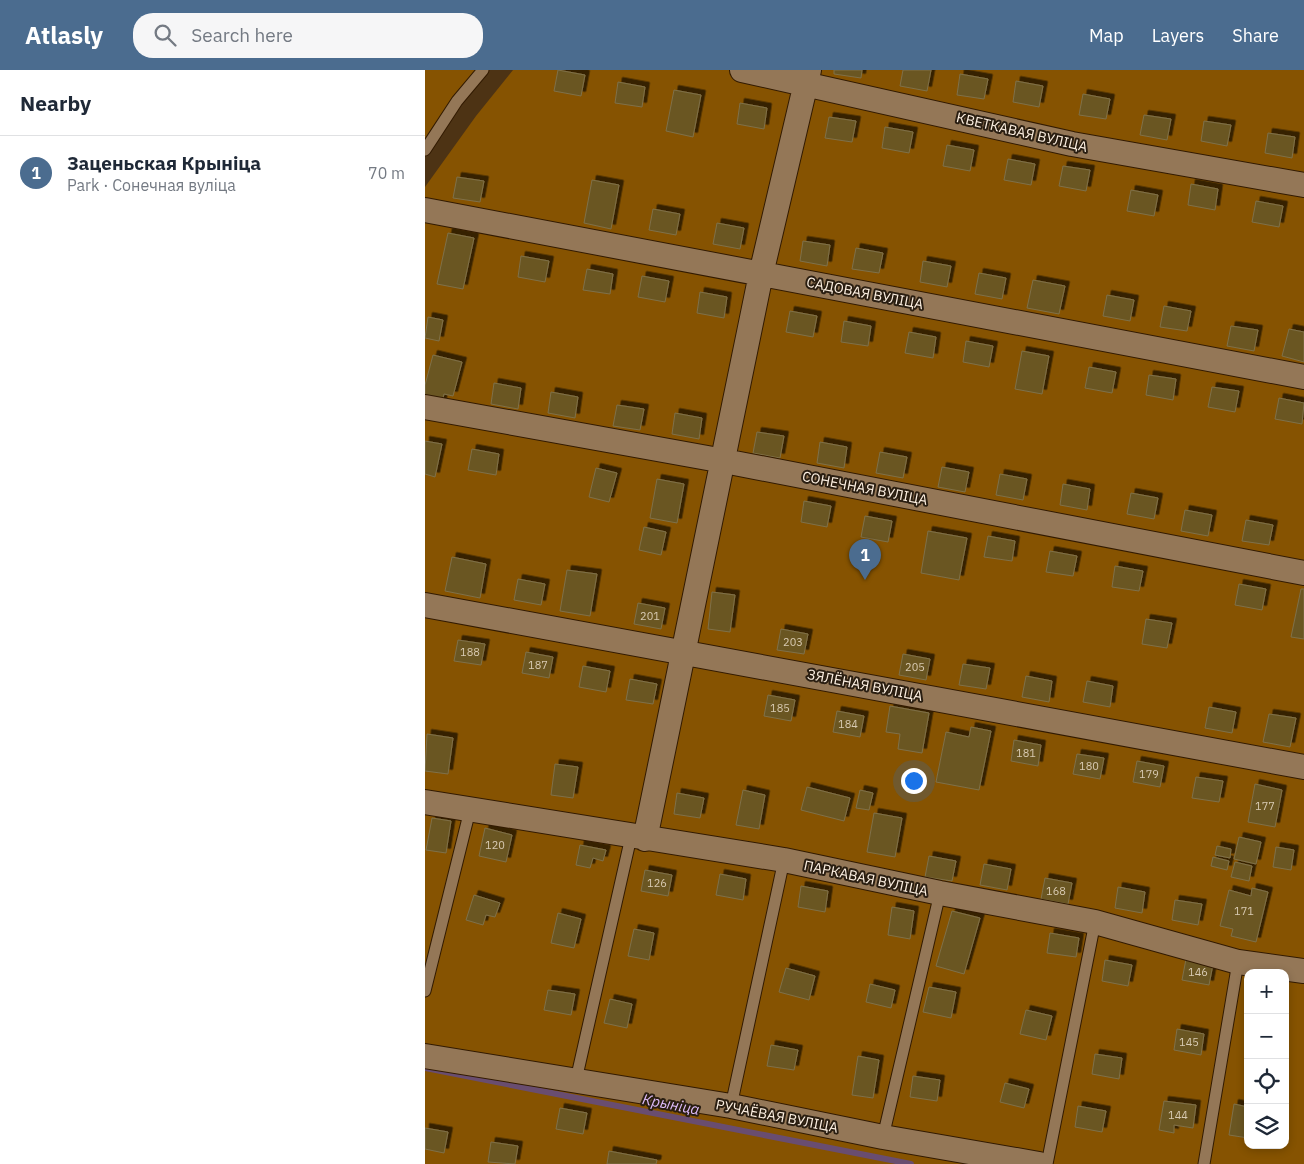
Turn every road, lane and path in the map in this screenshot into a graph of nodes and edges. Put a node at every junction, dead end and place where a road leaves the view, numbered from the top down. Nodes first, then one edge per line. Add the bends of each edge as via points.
1 (483, 70) edge
2 (742, 70) edge
3 (808, 77) edge
4 (425, 150) edge
5 (1304, 185) edge
6 (425, 210) edge
7 (761, 274) junction
8 (1304, 377) edge
9 (425, 407) edge
10 (725, 461) junction
11 (1304, 573) edge
12 (425, 605) edge
13 (684, 652) junction
14 (1304, 767) edge
15 (425, 802) edge
16 (470, 810) junction
17 (638, 838) junction
18 (784, 860) junction
19 (940, 893) junction
20 (1095, 922) junction
21 (1238, 962) junction
22 (1304, 971) edge
23 (425, 992) edge
24 (425, 1056) edge
25 (576, 1080) junction
26 (731, 1106) junction
27 (883, 1137) junction
28 (1039, 1164) edge
29 (1047, 1164) edge
30 (1204, 1164) edge

1 - 4 lane via 457,101
2 - 3 street, КВЕТКАВАЯ ВУЛІЦА
3 - 5 street, КВЕТКАВАЯ ВУЛІЦА via 1072,144
3 - 7 street
6 - 7 street, САДОВАЯ ВУЛІЦА
7 - 8 street, САДОВАЯ ВУЛІЦА
7 - 10 street
9 - 10 street, СОНЕЧНАЯ ВУЛІЦА
10 - 11 street, СОНЕЧНАЯ ВУЛІЦА
10 - 13 street
12 - 13 street, ЗЯЛЁНАЯ ВУЛІЦА
13 - 14 street, ЗЯЛЁНАЯ ВУЛІЦА
13 - 17 street
15 - 16 street, ПАРКАВАЯ ВУЛІЦА
16 - 17 street, ПАРКАВАЯ ВУЛІЦА
16 - 23 lane
17 - 18 street, ПАРКАВАЯ ВУЛІЦА
17 - 25 lane
18 - 19 street, ПАРКАВАЯ ВУЛІЦА
18 - 26 lane
19 - 20 street, ПАРКАВАЯ ВУЛІЦА
19 - 27 lane
20 - 21 street, ПАРКАВАЯ ВУЛІЦА
20 - 29 lane
21 - 22 street, ПАРКАВАЯ ВУЛІЦА
21 - 30 lane
24 - 25 street, РУЧАЁВАЯ ВУЛІЦА
25 - 26 street, РУЧАЁВАЯ ВУЛІЦА
26 - 27 street, РУЧАЁВАЯ ВУЛІЦА
27 - 28 street, РУЧАЁВАЯ ВУЛІЦА

